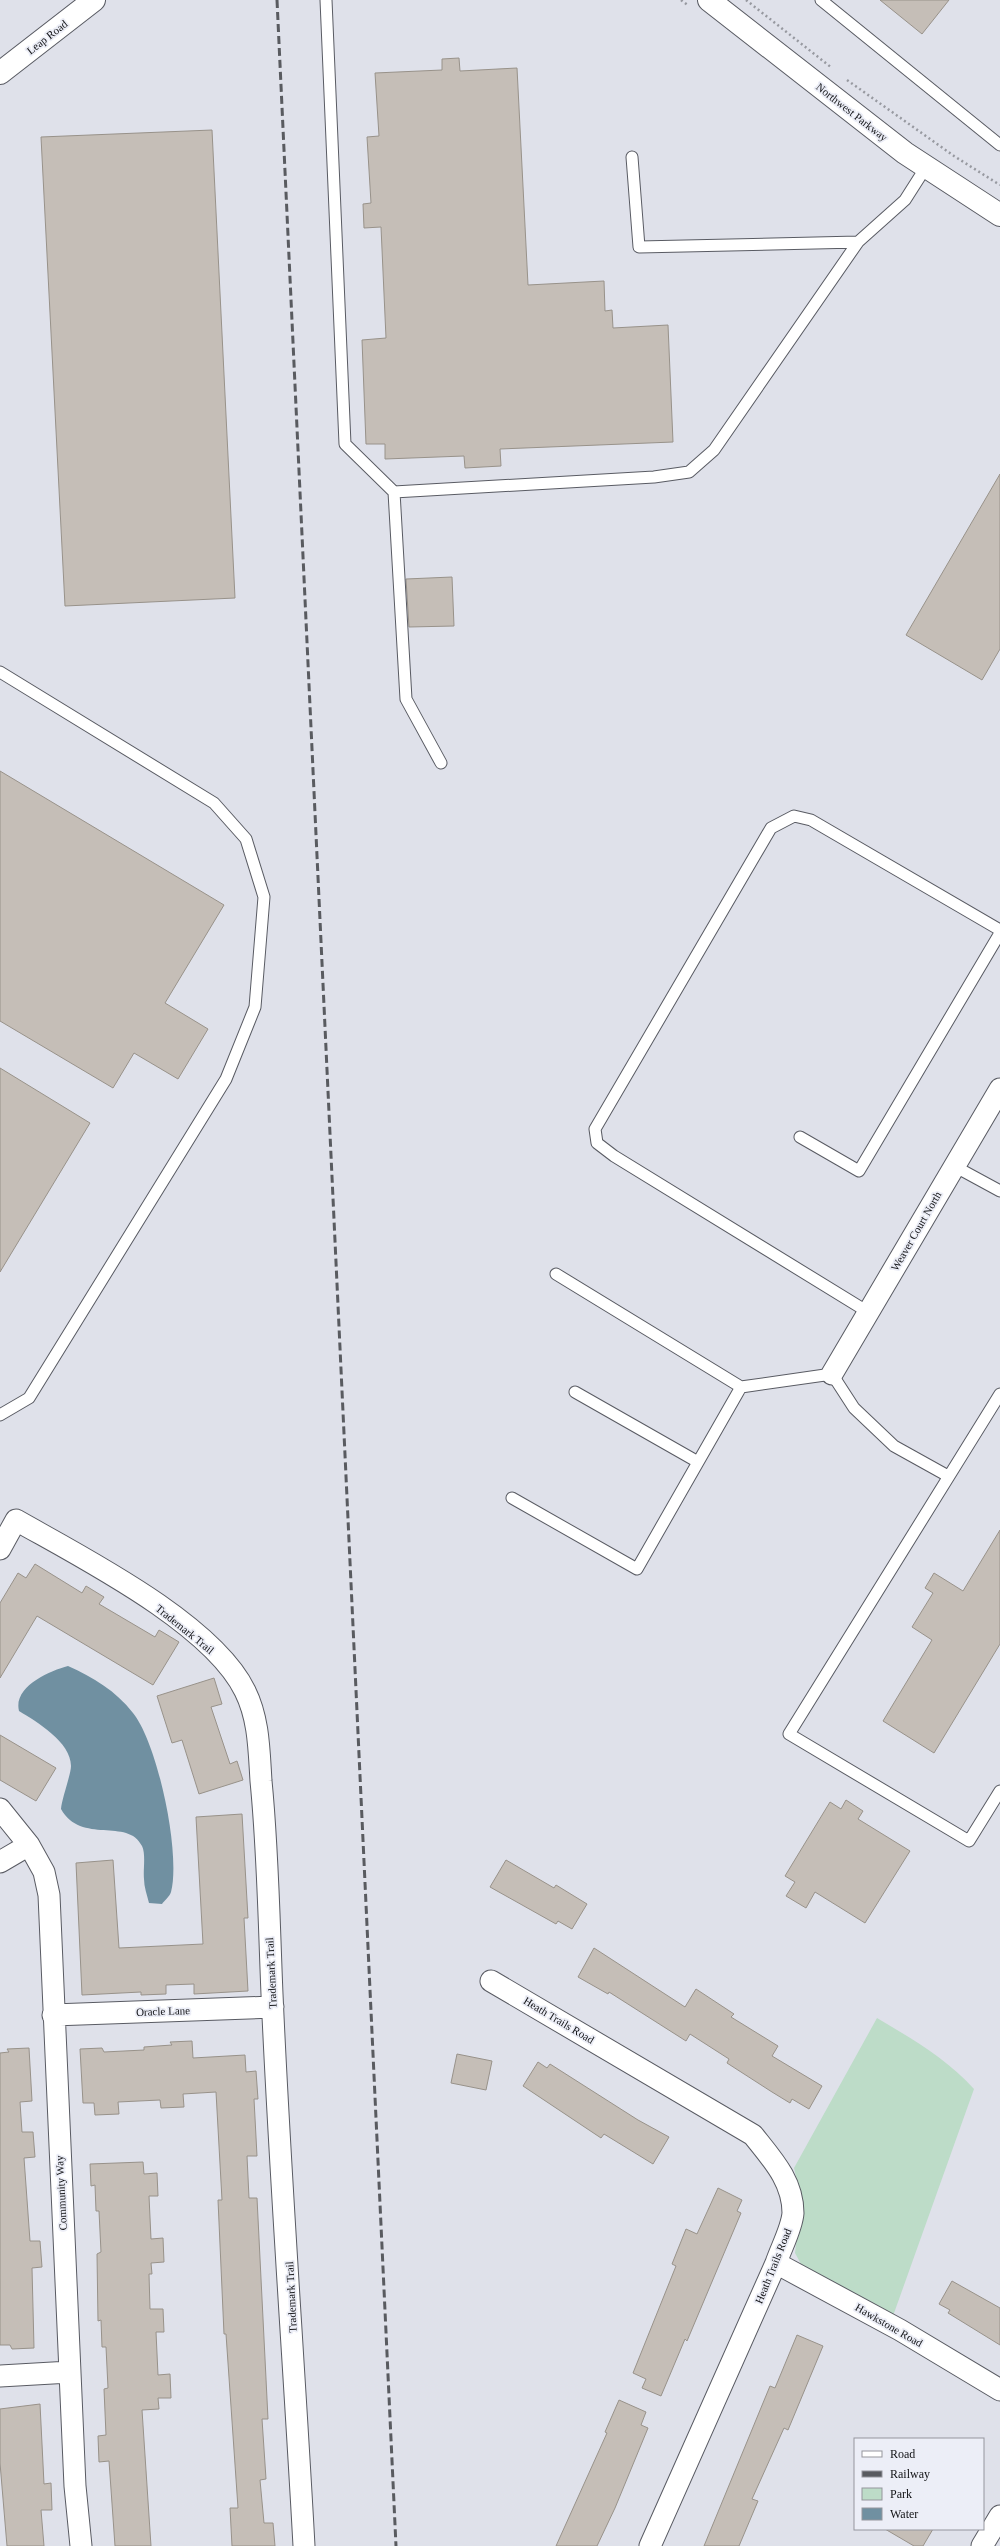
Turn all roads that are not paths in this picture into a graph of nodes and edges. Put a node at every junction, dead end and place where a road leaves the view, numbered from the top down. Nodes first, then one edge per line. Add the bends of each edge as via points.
1 (94, 0) edge
2 (326, 0) edge
3 (821, 0) edge
4 (719, 3) edge
5 (0, 73) edge
6 (1000, 146) edge
7 (632, 157) dead end
8 (926, 167) junction
9 (999, 213) edge
10 (858, 242) junction
11 (394, 492) junction
12 (0, 672) edge
13 (441, 764) dead end
14 (1000, 931) edge
15 (1000, 1089) edge
16 (800, 1137) dead end
17 (954, 1166) junction
18 (1000, 1191) edge
19 (556, 1274) dead end
20 (868, 1312) junction
21 (832, 1374) junction
22 (741, 1388) junction
23 (575, 1392) dead end
24 (1000, 1394) edge
25 (0, 1416) edge
26 (698, 1462) junction
27 (948, 1476) junction
28 (512, 1498) dead end
29 (0, 1549) edge
30 (1000, 1791) edge
31 (0, 1809) edge
32 (29, 1845) junction
33 (0, 1862) edge
34 (492, 1981) dead end
35 (273, 2006) junction
36 (53, 2015) junction
37 (776, 2262) junction
38 (70, 2372) junction
39 (0, 2376) edge
40 (1000, 2390) edge
41 (1000, 2516) edge
42 (81, 2546) edge
43 (304, 2546) edge
44 (650, 2546) edge
45 (982, 2546) edge

1 - 5 street, Leap Road
2 - 11 lane via 345,444
3 - 6 lane
4 - 8 street, Northwest Parkway via 899,149
7 - 10 lane via 640,247
8 - 9 street, Northwest Parkway
8 - 10 lane via 905,200
10 - 11 lane via 714,450 689,472 654,477
11 - 13 lane via 406,699
12 - 25 lane via 214,803 246,839 264,897 255,1007 226,1080 29,1398
14 - 16 lane via 859,1171
14 - 20 lane via 811,820 794,816 771,828 595,1129 597,1143 614,1156
15 - 17 street, Weaver Court North
17 - 18 lane
17 - 20 street, Weaver Court North
19 - 22 lane
20 - 21 street, Weaver Court North
21 - 22 lane
21 - 27 lane via 854,1408 894,1446
22 - 26 lane
23 - 26 lane
24 - 27 lane
26 - 28 lane via 637,1570
27 - 30 lane via 789,1734 969,1841
29 - 35 street, Trademark Trail via 16,1520 120,1579 205,1642 229,1667 244,1689 256,1719 265,1815
31 - 32 street, Community Way
32 - 33 street
32 - 36 street, Community Way via 44,1872 48,1895
34 - 37 street, Heath Trails Road via 753,2135 776,2163 788,2186 793,2214
35 - 36 street, Oracle Lane
35 - 43 street, Trademark Trail
36 - 38 street, Community Way
37 - 40 street, Hawkstone Road via 900,2330
37 - 44 street, Heath Trails Road
38 - 39 street
38 - 42 street, Community Way
41 - 45 street

